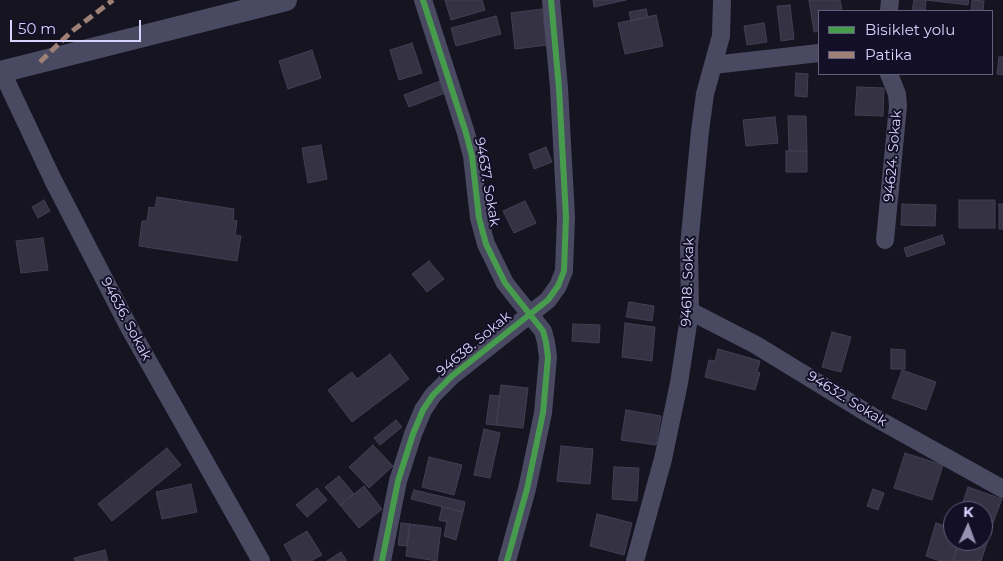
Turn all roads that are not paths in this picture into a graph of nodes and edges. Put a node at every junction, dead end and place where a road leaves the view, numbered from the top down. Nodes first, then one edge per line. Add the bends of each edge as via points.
1 (286, 0) edge
2 (423, 0) edge
3 (551, 0) edge
4 (722, 0) edge
5 (818, 53) edge
6 (713, 65) junction
7 (1, 72) edge
8 (889, 75) edge
9 (885, 240) dead end
10 (690, 311) junction
11 (529, 314) junction
12 (1003, 489) edge
13 (261, 561) edge
14 (382, 561) edge
15 (507, 561) edge
16 (635, 561) edge

1 - 7 street
2 - 11 street, 94637. Sokak via 472,156 478,218 486,244 505,283
3 - 11 street, 94638. Sokak via 559,88 566,249 558,286 548,300
4 - 6 street, 94618. Sokak via 721,36
5 - 6 street
6 - 10 street, 94618. Sokak via 705,94 695,179 689,246
7 - 13 street, 94636. Sokak via 130,330
8 - 9 street, 94624. Sokak via 898,106
10 - 12 street, 94632. Sokak via 764,350 872,416
10 - 16 street, 94618. Sokak via 663,459
11 - 14 street, 94638. Sokak via 452,376 423,410 398,481
11 - 15 street, 94637. Sokak via 543,331 547,378 527,489

